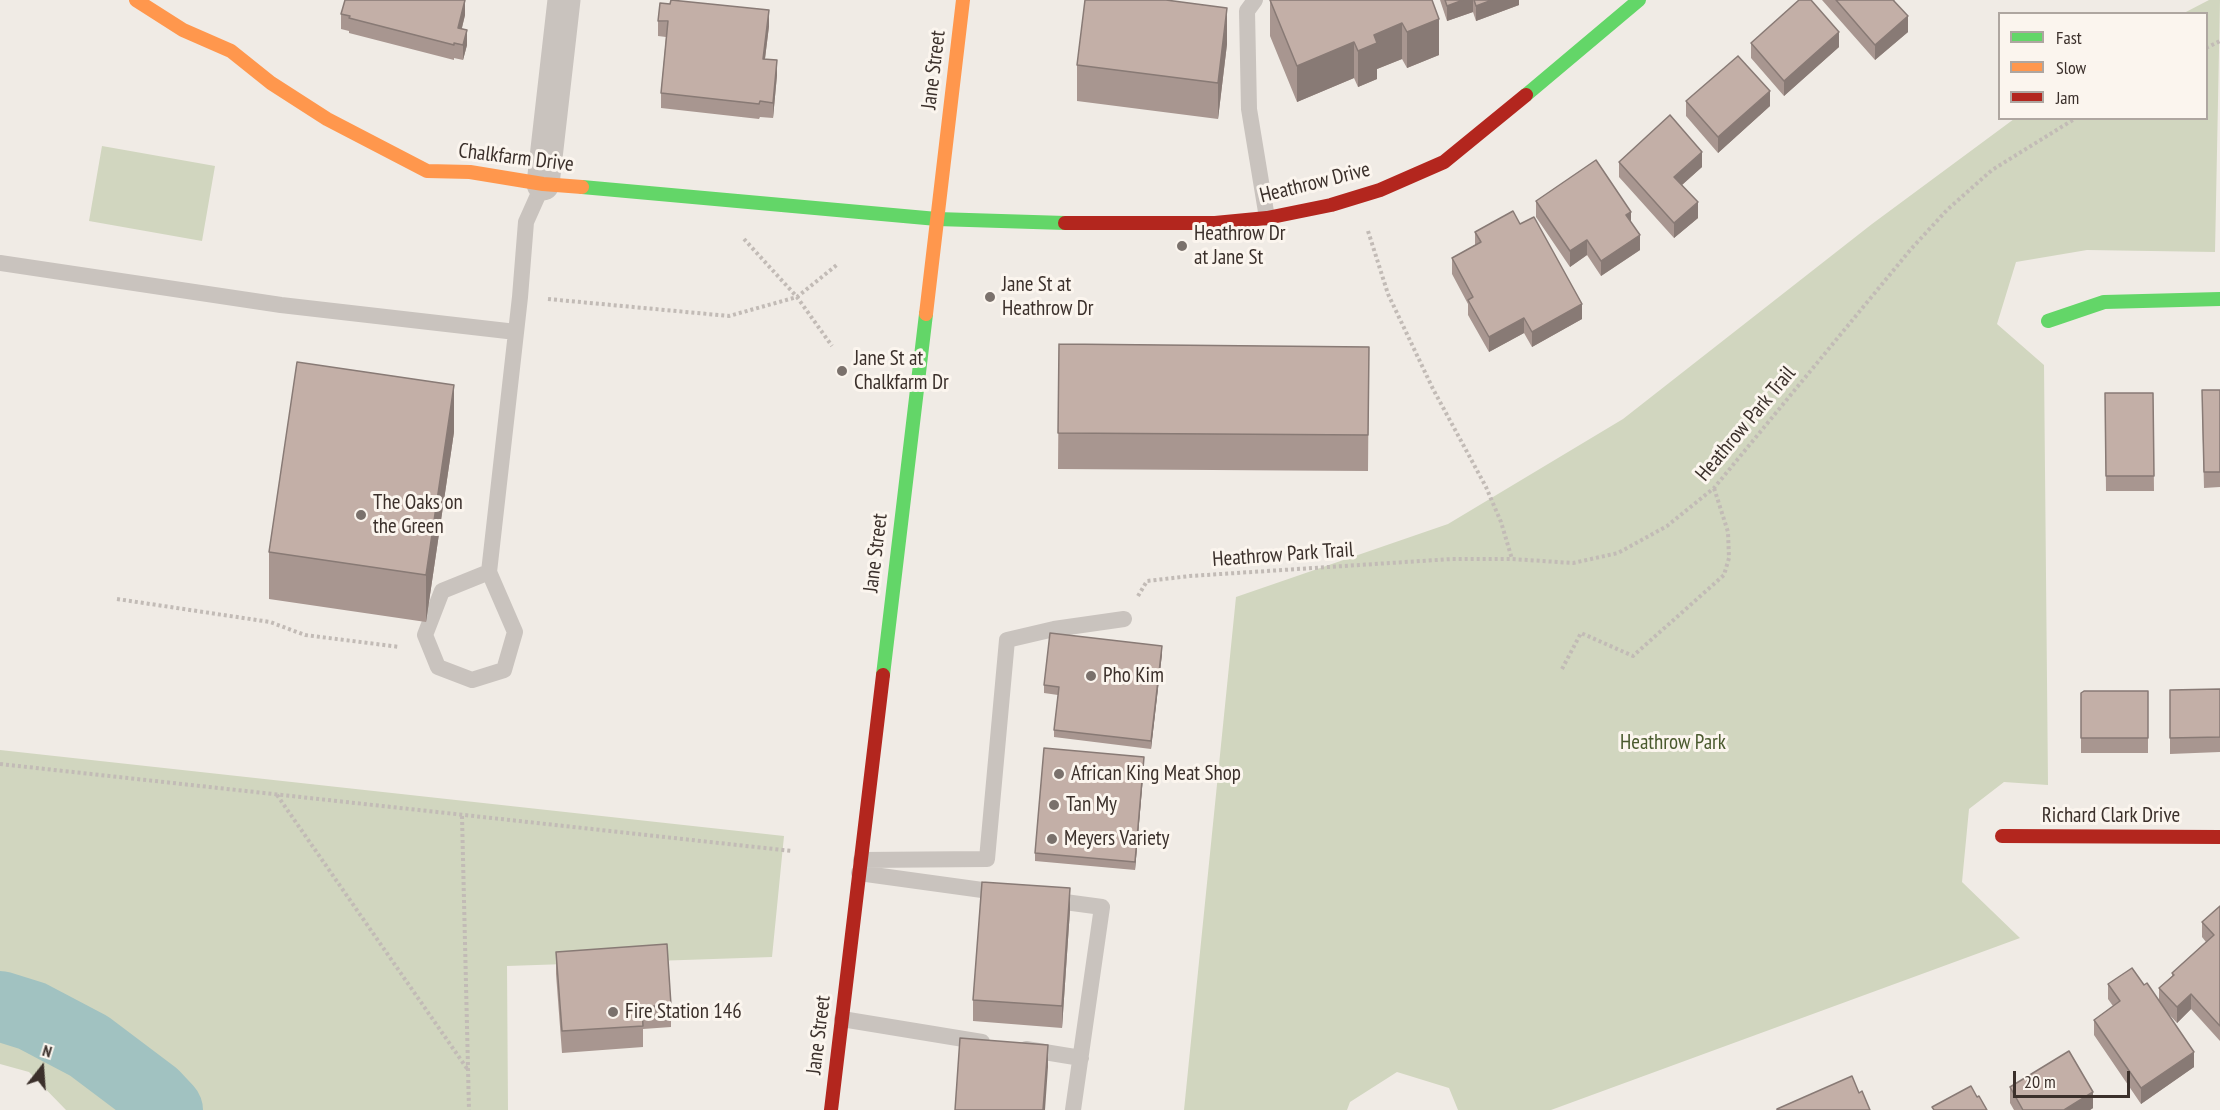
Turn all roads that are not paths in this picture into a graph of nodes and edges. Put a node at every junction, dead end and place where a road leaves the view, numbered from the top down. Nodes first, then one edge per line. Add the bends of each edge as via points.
1 (136, 0) edge
2 (564, 0) edge
3 (963, 0) edge
4 (1256, 0) edge
5 (1640, 0) edge
6 (543, 184) junction
7 (1267, 218) junction
8 (937, 219) junction
9 (0, 263) edge
10 (2220, 299) edge
11 (2048, 321) dead end
12 (516, 333) junction
13 (489, 572) junction
14 (1124, 619) road end
15 (2002, 836) dead end
16 (2220, 837) edge
17 (860, 866) junction
18 (842, 1019) junction
19 (1081, 1058) junction
20 (831, 1110) edge
21 (1073, 1110) edge

1 - 6 street, Chalkfarm Drive via 183,30 231,51 327,120 428,171 470,172
2 - 6 street
3 - 8 street, Jane Street
4 - 7 lane via 1247,11 1250,109
5 - 7 street, Heathrow Drive via 1444,162 1380,190
6 - 8 street, Chalkfarm Drive
6 - 12 lane via 526,222
7 - 8 street, Heathrow Drive via 1215,223 1084,224
8 - 17 street, Jane Street
9 - 12 lane via 281,305
10 - 11 street via 2104,302
12 - 13 lane
13 - 13 lane via 515,632 504,670 472,680 438,667 425,635 442,591
14 - 17 lane via 1007,640 987,859
15 - 16 street, Richard Clark Drive
17 - 18 street, Jane Street
17 - 19 lane via 1102,907
18 - 19 lane
18 - 20 street, Jane Street
19 - 21 lane

